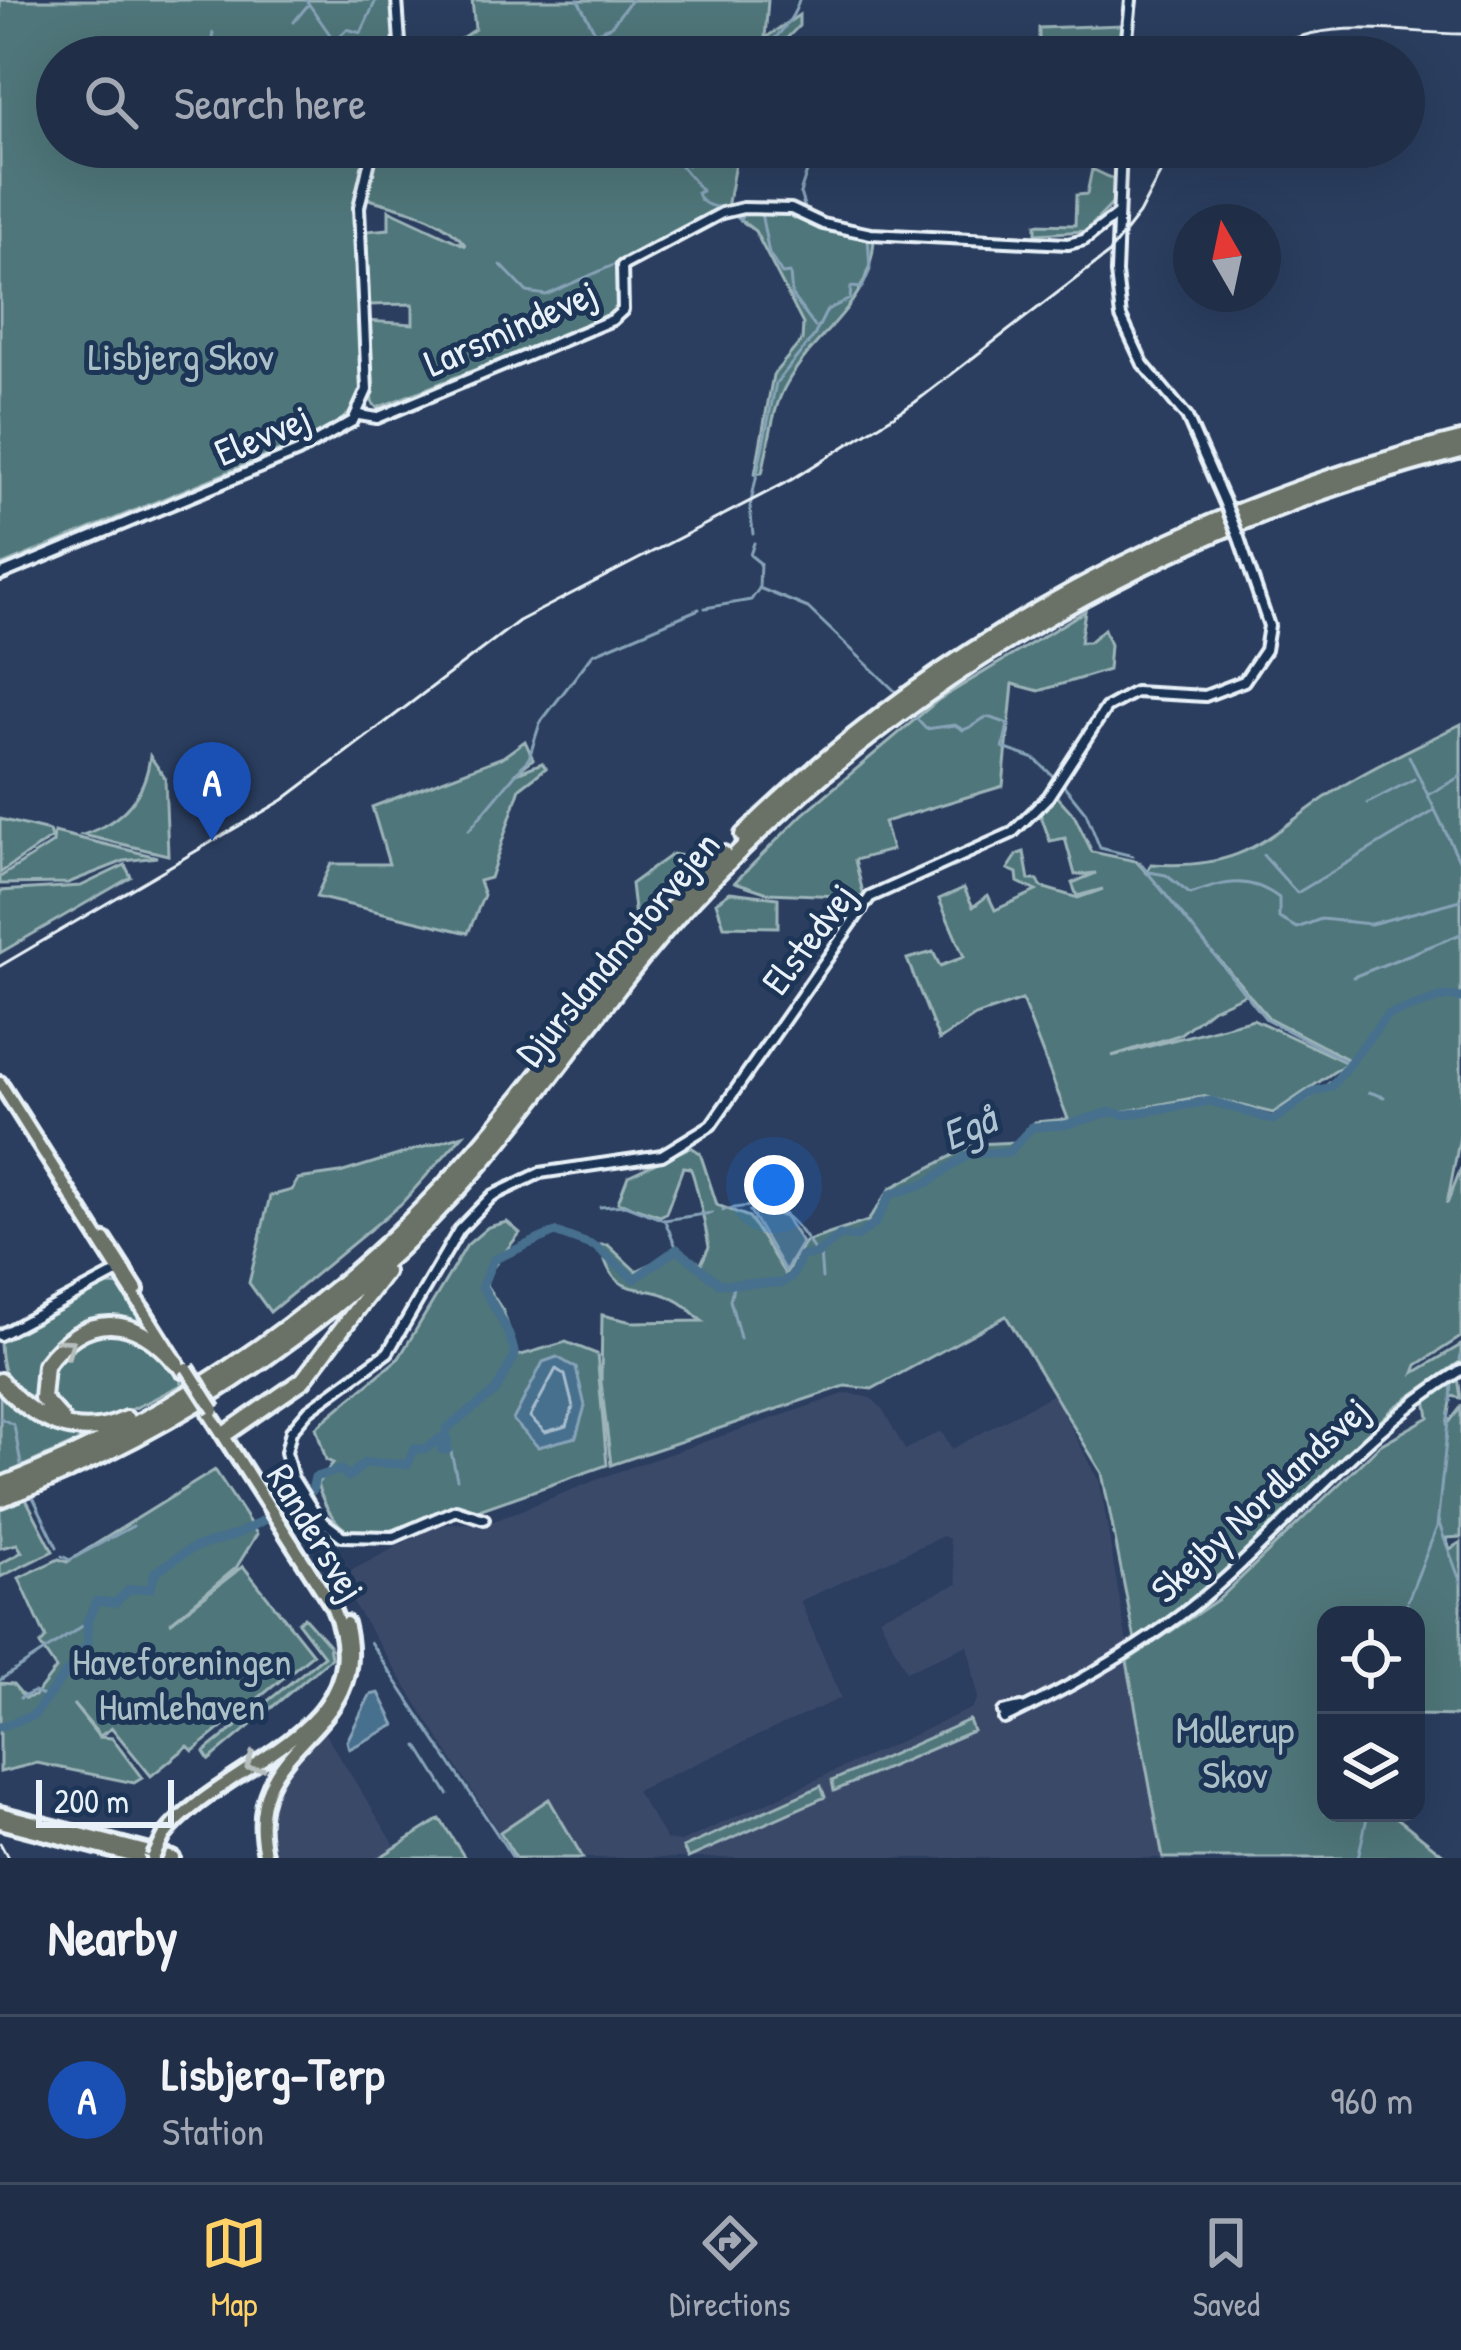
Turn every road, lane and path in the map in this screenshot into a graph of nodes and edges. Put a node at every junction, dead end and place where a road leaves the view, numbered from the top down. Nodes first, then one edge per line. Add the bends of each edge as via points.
1 (397, 0) edge
2 (1131, 0) edge
3 (400, 36) edge
4 (1127, 36) edge
5 (368, 168) edge
6 (1120, 168) edge
7 (1118, 214) junction
8 (358, 415) junction
9 (1461, 440) edge
10 (1461, 450) edge
11 (0, 575) edge
12 (0, 1083) edge
13 (540, 1091) junction
14 (119, 1269) junction
15 (0, 1333) edge
16 (279, 1334) junction
17 (182, 1368) junction
18 (1461, 1370) edge
19 (0, 1381) edge
20 (124, 1420) junction
21 (226, 1434) junction
22 (0, 1486) edge
23 (0, 1499) edge
24 (484, 1519) dead end
25 (1004, 1715) dead end
26 (0, 1813) edge
27 (0, 1822) edge
28 (139, 1858) edge
29 (153, 1858) edge
30 (173, 1858) edge
31 (266, 1858) edge

1 - 3 street
2 - 4 street
5 - 8 street, Elevvej via 359,199 368,390
6 - 7 street, Elstedvej
7 - 8 street, Larsmindevej via 1068,244 872,234 791,208 731,209 622,266 624,304 612,320 377,418
7 - 24 street, Elstedvej, bridge via 1116,288 1126,332 1187,417 1269,626 1265,650 1250,675 1216,695 1151,690 1120,699 1012,833 876,892 763,1043 732,1100 697,1136 645,1161 540,1173 481,1205 388,1352 294,1425 286,1458 328,1527 362,1540 394,1537 450,1511
8 - 11 street, Elevvej via 334,436
9 - 16 highway, Djurslandmotorvejen via 1322,481 1164,544 991,639 867,727 673,907 447,1183
10 - 13 highway, Djurslandmotorvejen via 1208,535 1058,611 940,684 834,765 724,867 636,964
12 - 14 main road, Randersvej
13 - 21 highway via 303,1380
13 - 23 highway, Djurslandmotorvejen via 410,1239 303,1331 138,1437
14 - 15 street
14 - 17 main road, Randersvej
16 - 20 highway
16 - 22 highway, Djurslandmotorvejen via 132,1426
20 -> 17 highway via 86,1427 52,1414 40,1387 52,1355 99,1327 125,1324 157,1340
17 - 21 main road, Randersvej, bridge
18 - 25 street, Skejby Nordlandsvej via 1371,1434 1178,1617 1034,1705
19 - 20 highway via 40,1416 71,1429
21 -> 29 main road, Randersvej, bridge via 332,1606 342,1664 312,1723 194,1804
21 - 31 main road, Randersvej via 337,1603 351,1654 335,1708 271,1779 260,1816
26 - 30 main road
27 - 28 main road

